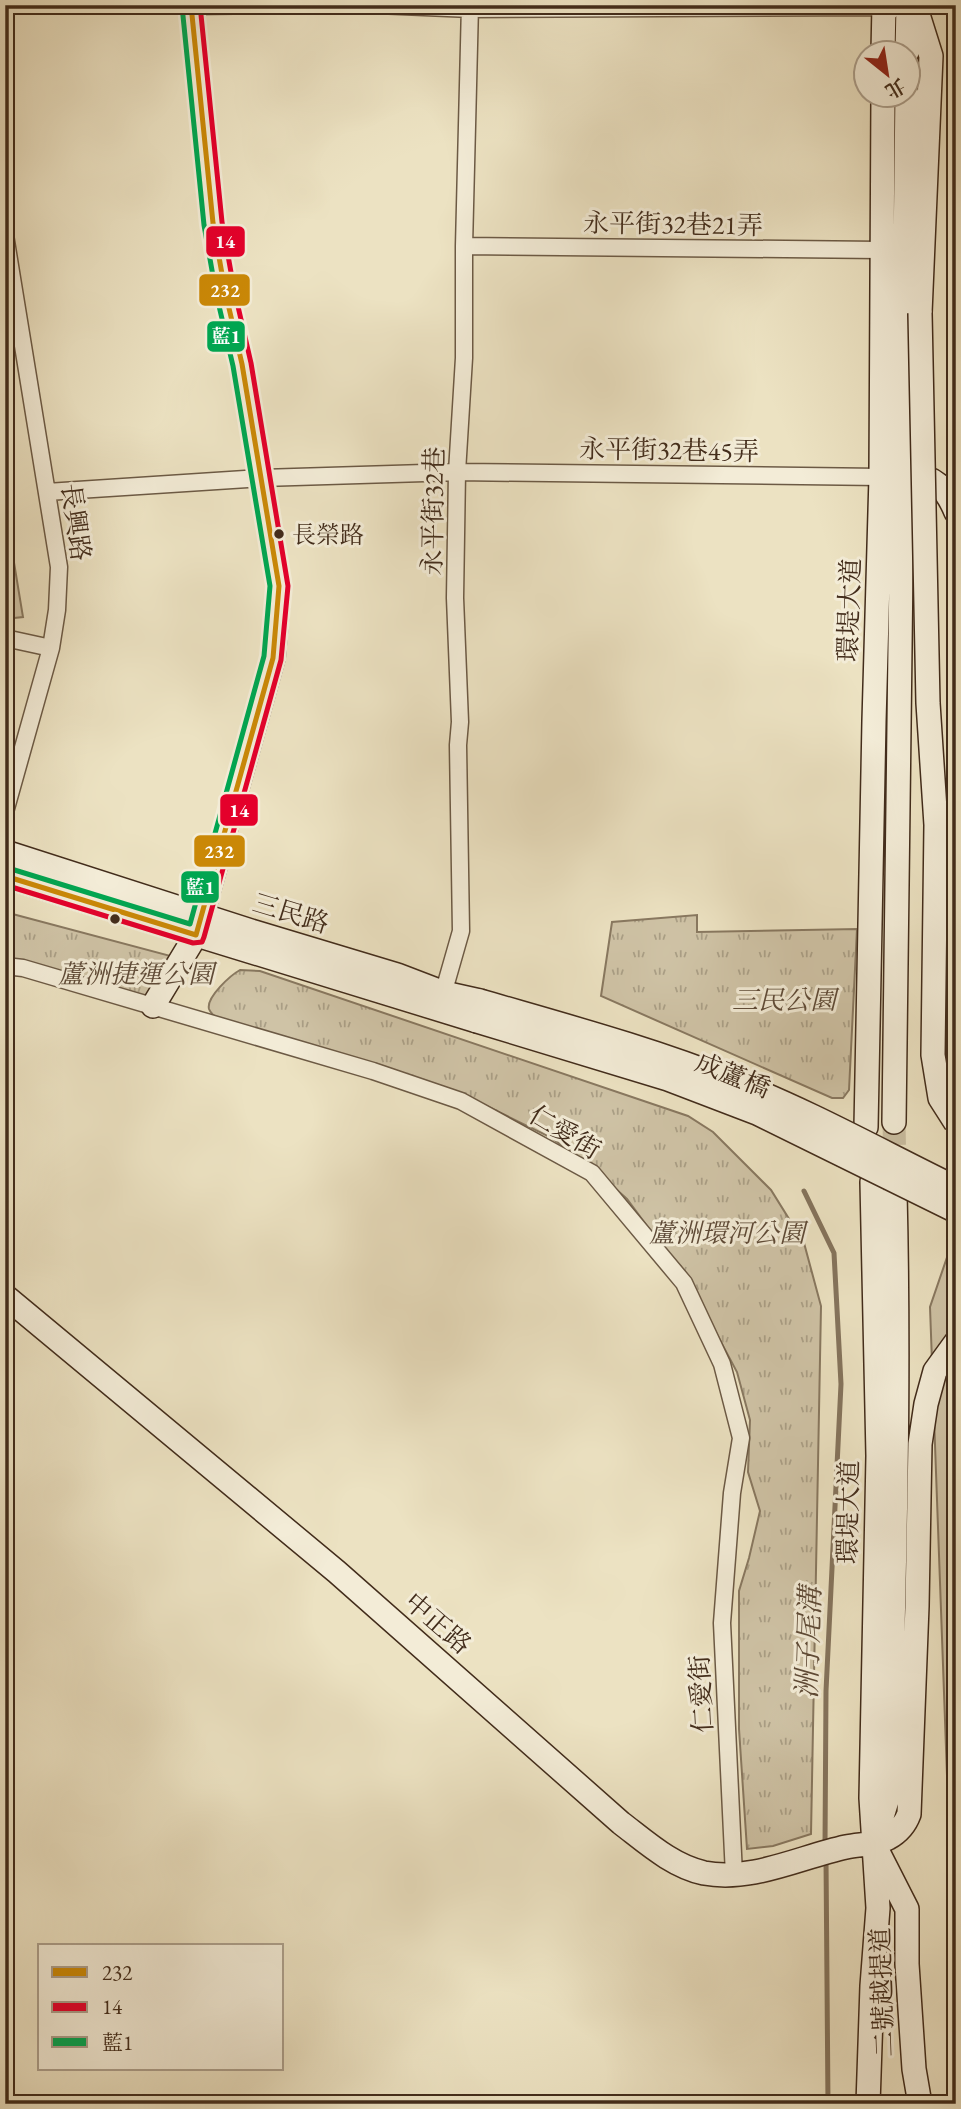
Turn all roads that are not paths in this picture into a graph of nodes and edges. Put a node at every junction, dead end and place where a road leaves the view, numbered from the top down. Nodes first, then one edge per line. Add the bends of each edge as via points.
1 (283, 5) edge
2 (377, 5) edge
3 (191, 6) edge
4 (884, 6) edge
5 (471, 7) edge
6 (912, 10) edge
7 (883, 38) edge
8 (909, 38) edge
9 (883, 108) edge
10 (906, 108) edge
11 (5, 235) edge
12 (464, 246) junction
13 (881, 250) junction
14 (457, 472) junction
15 (892, 476) junction
16 (262, 478) junction
17 (47, 492) junction
18 (956, 512) edge
19 (5, 638) edge
20 (51, 648) junction
21 (5, 812) edge
22 (5, 852) edge
23 (5, 876) edge
24 (956, 920) edge
25 (198, 925) junction
26 (5, 966) edge
27 (441, 1002) junction
28 (153, 1006) junction
29 (479, 1011) junction
30 (933, 1055) junction
31 (894, 1122) tunnel mouth
32 (956, 1123) edge
33 (866, 1127) dead end
34 (872, 1182) tunnel mouth
35 (956, 1188) edge
36 (895, 1193) tunnel mouth
37 (956, 1211) edge
38 (5, 1296) edge
39 (956, 1342) edge
40 (874, 1843) junction
41 (734, 1875) junction
42 (868, 2104) edge
43 (920, 2104) edge

1 - 3 street
2 - 5 street
3 - 16 street via 213,222
4 - 5 street
4 - 6 street
4 - 7 street
5 - 12 street, 永平街32巷
6 - 8 street
6 - 30 street, bridge via 931,56 920,313 928,703 936,825
9 - 13 street, 環堤大道
10 - 15 street, 環堤大道
11 - 17 street, 長興路
12 - 13 street, 永平街32巷21弄
12 - 14 street, 永平街32巷
13 - 15 street, 環堤大道
14 - 15 street, 永平街32巷45弄
14 - 16 street, 永平街32巷45弄
14 - 27 street, 永平街32巷 via 461,931
15 - 18 street via 925,475 948,492
15 - 31 street, 環堤大道
15 - 33 street, 環堤大道 via 874,721
16 - 17 street, 永平街32巷45弄
16 - 25 street via 279,586 273,658
17 - 20 street, 長興路 via 59,567
19 - 20 street
20 - 21 street, 長興路
22 - 25 street, 三民路
23 - 25 street, 三民路
24 - 30 street, bridge via 952,968
25 - 27 street, 三民路
25 - 28 street
26 - 28 street, 仁愛街
27 - 29 street, 三民路
28 - 41 street, 仁愛街 via 461,1101 592,1173 684,1283 722,1364 741,1438 722,1623
29 - 35 street, 成蘆橋, bridge via 658,1053 823,1120
29 - 37 street, 成蘆橋, bridge via 757,1113
30 - 32 street, bridge via 940,1098
34 - 40 street, 環堤大道 via 877,1456
36 - 40 street, 環堤大道 via 897,1462 889,1794
38 - 41 street, 中正路 via 337,1572 621,1823 665,1857 703,1872
39 - 40 street, 中正路 via 935,1371 920,1444 909,1814 897,1833
40 - 41 street, 中正路
40 - 42 street, 環堤大道 via 878,1908
40 - 43 street, 二號越提道 via 907,1909 907,1964

